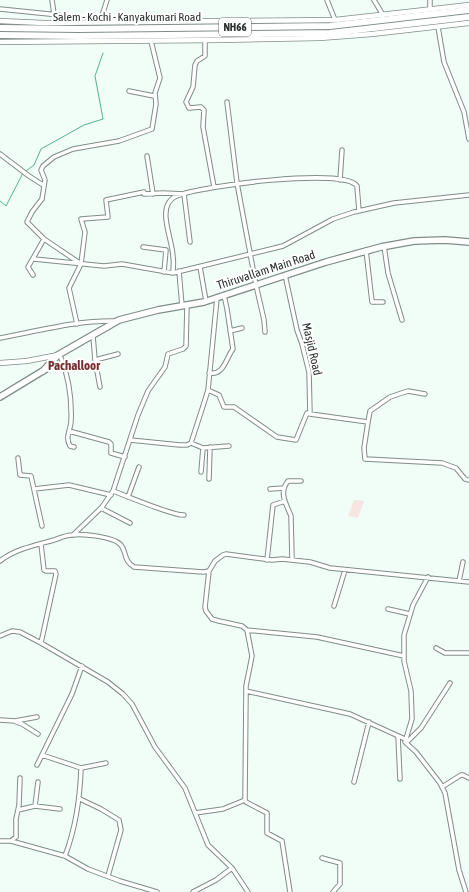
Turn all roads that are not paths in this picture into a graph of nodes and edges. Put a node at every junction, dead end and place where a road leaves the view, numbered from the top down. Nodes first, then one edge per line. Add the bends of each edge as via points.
1 (52, 0) edge
2 (107, 0) edge
3 (326, 0) edge
4 (374, 0) edge
5 (430, 0) edge
6 (469, 5) edge
7 (0, 10) edge
8 (430, 10) junction
9 (469, 10) edge
10 (54, 14) junction
11 (383, 15) junction
12 (469, 17) edge
13 (335, 20) junction
14 (0, 22) edge
15 (66, 22) junction
16 (100, 22) junction
17 (469, 24) edge
18 (438, 27) junction
19 (0, 28) edge
20 (0, 35) edge
21 (205, 40) junction
22 (151, 41) junction
23 (0, 42) edge
24 (129, 91) dead end
25 (154, 96) junction
26 (227, 102) dead end
27 (469, 139) edge
28 (342, 150) dead end
29 (0, 154) edge
30 (147, 156) dead end
31 (340, 180) junction
32 (237, 183) junction
33 (43, 185) junction
34 (214, 187) junction
35 (153, 194) junction
36 (184, 194) junction
37 (469, 194) edge
38 (359, 211) junction
39 (44, 239) junction
40 (190, 242) dead end
41 (469, 242) edge
42 (384, 246) junction
43 (143, 247) dead end
44 (366, 250) junction
45 (250, 254) junction
46 (34, 259) junction
47 (81, 264) junction
48 (200, 267) junction
49 (179, 271) junction
50 (164, 272) junction
51 (173, 273) junction
52 (33, 275) dead end
53 (285, 275) junction
54 (256, 285) junction
55 (224, 295) junction
56 (216, 298) junction
57 (206, 301) junction
58 (383, 302) dead end
59 (184, 306) junction
60 (402, 320) dead end
61 (118, 321) junction
62 (77, 324) junction
63 (242, 328) dead end
64 (230, 331) junction
65 (265, 332) dead end
66 (93, 336) junction
67 (0, 338) edge
68 (118, 354) dead end
69 (60, 356) junction
70 (95, 360) junction
71 (0, 363) edge
72 (209, 372) junction
73 (100, 387) dead end
74 (208, 390) junction
75 (425, 394) dead end
76 (0, 397) edge
77 (310, 414) junction
78 (368, 422) junction
79 (69, 431) junction
80 (130, 440) junction
81 (191, 443) junction
82 (228, 446) dead end
83 (74, 447) dead end
84 (210, 447) junction
85 (203, 448) junction
86 (125, 457) junction
87 (18, 458) dead end
88 (139, 466) dead end
89 (201, 472) dead end
90 (209, 479) dead end
91 (469, 480) edge
92 (301, 481) dead end
93 (284, 488) junction
94 (34, 489) junction
95 (270, 489) dead end
96 (112, 493) junction
97 (128, 497) junction
98 (285, 501) junction
99 (101, 508) junction
100 (184, 515) dead end
101 (130, 523) dead end
102 (42, 526) dead end
103 (73, 535) junction
104 (41, 544) junction
105 (292, 559) junction
106 (266, 560) junction
107 (0, 561) edge
108 (464, 562) dead end
109 (345, 570) junction
110 (209, 571) junction
111 (428, 577) junction
112 (459, 581) junction
113 (469, 582) edge
114 (334, 606) dead end
115 (388, 609) dead end
116 (410, 614) junction
117 (247, 630) junction
118 (0, 636) edge
119 (41, 643) junction
120 (436, 648) dead end
121 (469, 653) edge
122 (404, 656) junction
123 (82, 666) junction
124 (450, 684) dead end
125 (246, 690) junction
126 (37, 717) dead end
127 (0, 720) edge
128 (13, 721) junction
129 (369, 722) junction
130 (38, 734) dead end
131 (398, 736) junction
132 (405, 741) junction
133 (42, 755) junction
134 (106, 763) dead end
135 (37, 765) dead end
136 (81, 768) junction
137 (20, 778) dead end
138 (400, 778) dead end
139 (469, 778) edge
140 (38, 782) dead end
141 (354, 782) dead end
142 (441, 785) junction
143 (80, 799) junction
144 (245, 800) junction
145 (35, 806) junction
146 (60, 809) dead end
147 (18, 810) junction
148 (195, 813) junction
149 (0, 841) edge
150 (11, 841) junction
151 (65, 856) junction
152 (322, 858) dead end
153 (232, 868) junction
154 (108, 876) junction
155 (157, 892) edge
156 (193, 892) edge
157 (248, 892) edge
158 (290, 892) edge
159 (333, 892) edge
160 (466, 892) edge

1 - 10 street
2 - 16 street
3 - 13 street
4 - 11 street
5 - 8 street
6 - 8 street
7 - 10 street
8 - 11 street
9 - 19 highway, Salem - Kochi - Kanyakumari Road / NH66 via 330,26
10 - 15 street via 62,16
11 - 13 street
12 - 20 highway, Salem - Kochi - Kanyakumari Road / NH66 via 330,33
13 - 16 street
14 - 15 street
15 - 16 street
17 - 18 street
18 - 21 street via 320,38
18 - 27 street via 446,70 464,112
21 - 22 street
21 - 34 street via 205,56 195,65 192,87 186,102 189,108 204,110 203,127
22 - 23 street
22 - 25 street via 160,76
24 - 25 street
25 - 33 street via 156,104 151,130 119,141 81,147 58,155 42,168
26 - 32 street
28 - 31 street
29 - 33 street
30 - 35 street
31 - 32 street via 299,178
31 - 38 street via 353,182 357,186
32 - 34 street
32 - 45 street
33 - 39 street via 42,199 27,222
34 - 36 street
35 - 36 street
35 - 47 street via 144,192 106,200 108,217 81,219 85,232
36 - 40 street
36 - 51 street via 172,199 166,208 174,257
37 - 38 street via 394,203
38 - 45 street via 333,219 283,246
39 - 46 street
39 - 47 street
41 - 42 main road, Thiruvallam Main Road via 414,241
42 - 44 main road, Thiruvallam Main Road
42 - 60 street via 388,273
43 - 50 street via 166,250
44 - 53 main road, Thiruvallam Main Road
44 - 58 street via 372,302
45 - 48 street
45 - 54 street
46 - 47 street
46 - 52 street via 28,267
47 - 50 street via 122,264
47 - 62 street via 69,288
48 - 49 street
48 - 57 street
49 - 51 street
49 - 59 street
50 - 51 street
53 - 54 main road, Thiruvallam Main Road
53 - 77 street, Masjid Road via 309,372
54 - 55 main road, Thiruvallam Main Road
54 - 65 street
55 - 56 main road, Thiruvallam Main Road
55 - 64 street
56 - 57 main road, Thiruvallam Main Road
56 - 72 street
57 - 59 main road, Thiruvallam Main Road
59 - 61 main road, Thiruvallam Main Road
59 - 80 street via 186,346 167,355 165,367 148,391
61 - 62 street via 103,320
61 - 66 main road, Thiruvallam Main Road
62 - 67 street
63 - 64 street
64 - 72 street via 233,349 225,366 220,371
66 - 69 main road, Thiruvallam Main Road
66 - 70 street
68 - 70 street
69 - 71 street
69 - 76 main road, Thiruvallam Main Road via 44,371
69 - 79 street via 70,392
70 - 73 street
72 - 74 street
74 - 77 street via 219,395 224,407 234,407 277,437 296,440 307,413
74 - 81 street
75 - 78 street via 408,391 390,397 370,411
77 - 78 street
78 - 91 street via 365,459 442,463 456,468
79 - 83 street via 69,443
79 - 86 street via 109,442 111,453
80 - 81 street via 180,445
80 - 86 street
81 - 85 street
82 - 84 street
84 - 85 street
84 - 90 street
85 - 89 street
86 - 96 street
87 - 94 street via 20,475 31,476
88 - 97 street
92 - 93 street via 289,480
93 - 95 street
93 - 98 street
94 - 96 street via 69,485
94 - 102 street
96 - 97 street
96 - 99 street
97 - 100 street
98 - 105 street via 291,516
98 - 106 street via 273,505
99 - 101 street
99 - 103 street
103 - 104 street
103 - 110 street via 105,537 120,543 126,558 134,567
104 - 107 street
104 - 119 street via 44,570 55,571 56,574
105 - 106 street
105 - 109 street
106 - 110 street via 226,554 215,561
108 - 112 street
109 - 111 street
109 - 114 street
110 - 117 street via 205,603 209,616 215,620 242,626
111 - 112 street
111 - 116 street
112 - 113 street
115 - 116 street
116 - 122 street via 404,635
117 - 122 street via 317,636
117 - 125 street via 252,656
118 - 119 street via 14,630
119 - 123 street
120 - 121 street via 444,653
122 - 132 street via 404,667 411,692 412,719
123 - 133 street via 72,694
123 - 148 street via 108,682 132,704 155,747 185,788
124 - 132 street via 421,728
125 - 129 street via 350,714
125 - 144 street
126 - 128 street
127 - 128 street
128 - 130 street
129 - 131 street
129 - 141 street
131 - 132 street
131 - 138 street
132 - 142 street
133 - 135 street
133 - 136 street
134 - 136 street
136 - 143 street
137 - 147 street
139 - 142 street via 461,775
140 - 145 street
142 - 160 street
143 - 151 street
143 - 154 street via 101,808 119,820 121,830
144 - 148 street via 223,809
144 - 158 street via 267,813 267,833 282,841
145 - 146 street
145 - 147 street
147 - 150 street via 17,835
148 - 153 street via 208,845
149 - 150 street
150 - 151 street
151 - 154 street via 88,869
152 - 159 street via 340,863 340,884
153 - 156 street
153 - 157 street
154 - 155 street

